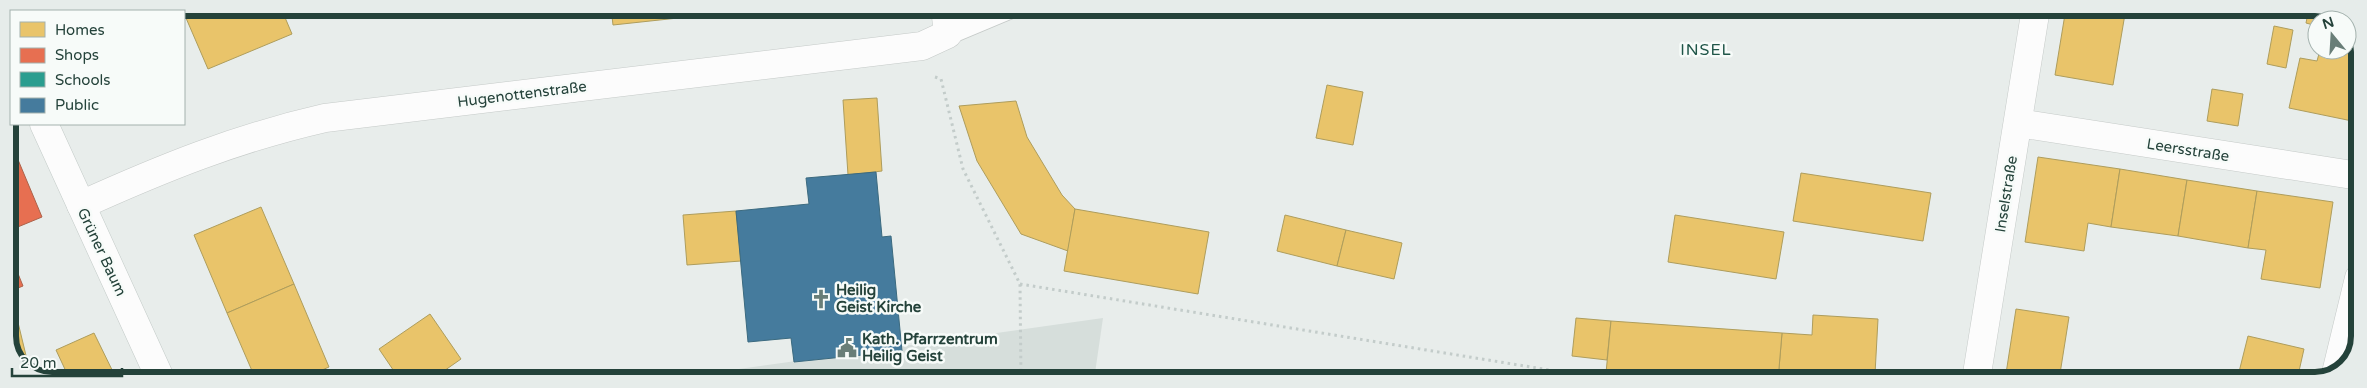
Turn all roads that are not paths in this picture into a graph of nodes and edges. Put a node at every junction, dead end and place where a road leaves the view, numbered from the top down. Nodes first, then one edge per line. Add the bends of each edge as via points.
1 (969, 16) edge
2 (2035, 17) edge
3 (947, 21) edge
4 (2018, 123) junction
5 (44, 125) edge
6 (2351, 175) edge
7 (81, 205) junction
8 (2350, 315) edge
9 (2338, 363) edge
10 (157, 371) edge
11 (1977, 372) edge

1 - 3 lane
2 - 4 street, Inselstraße
3 - 7 street, Hugenottenstraße via 922,46 325,118 270,130 205,152
4 - 6 street, Leersstraße
4 - 11 street, Inselstraße
5 - 7 street, Grüner Baum
7 - 10 street, Grüner Baum
8 - 9 street

